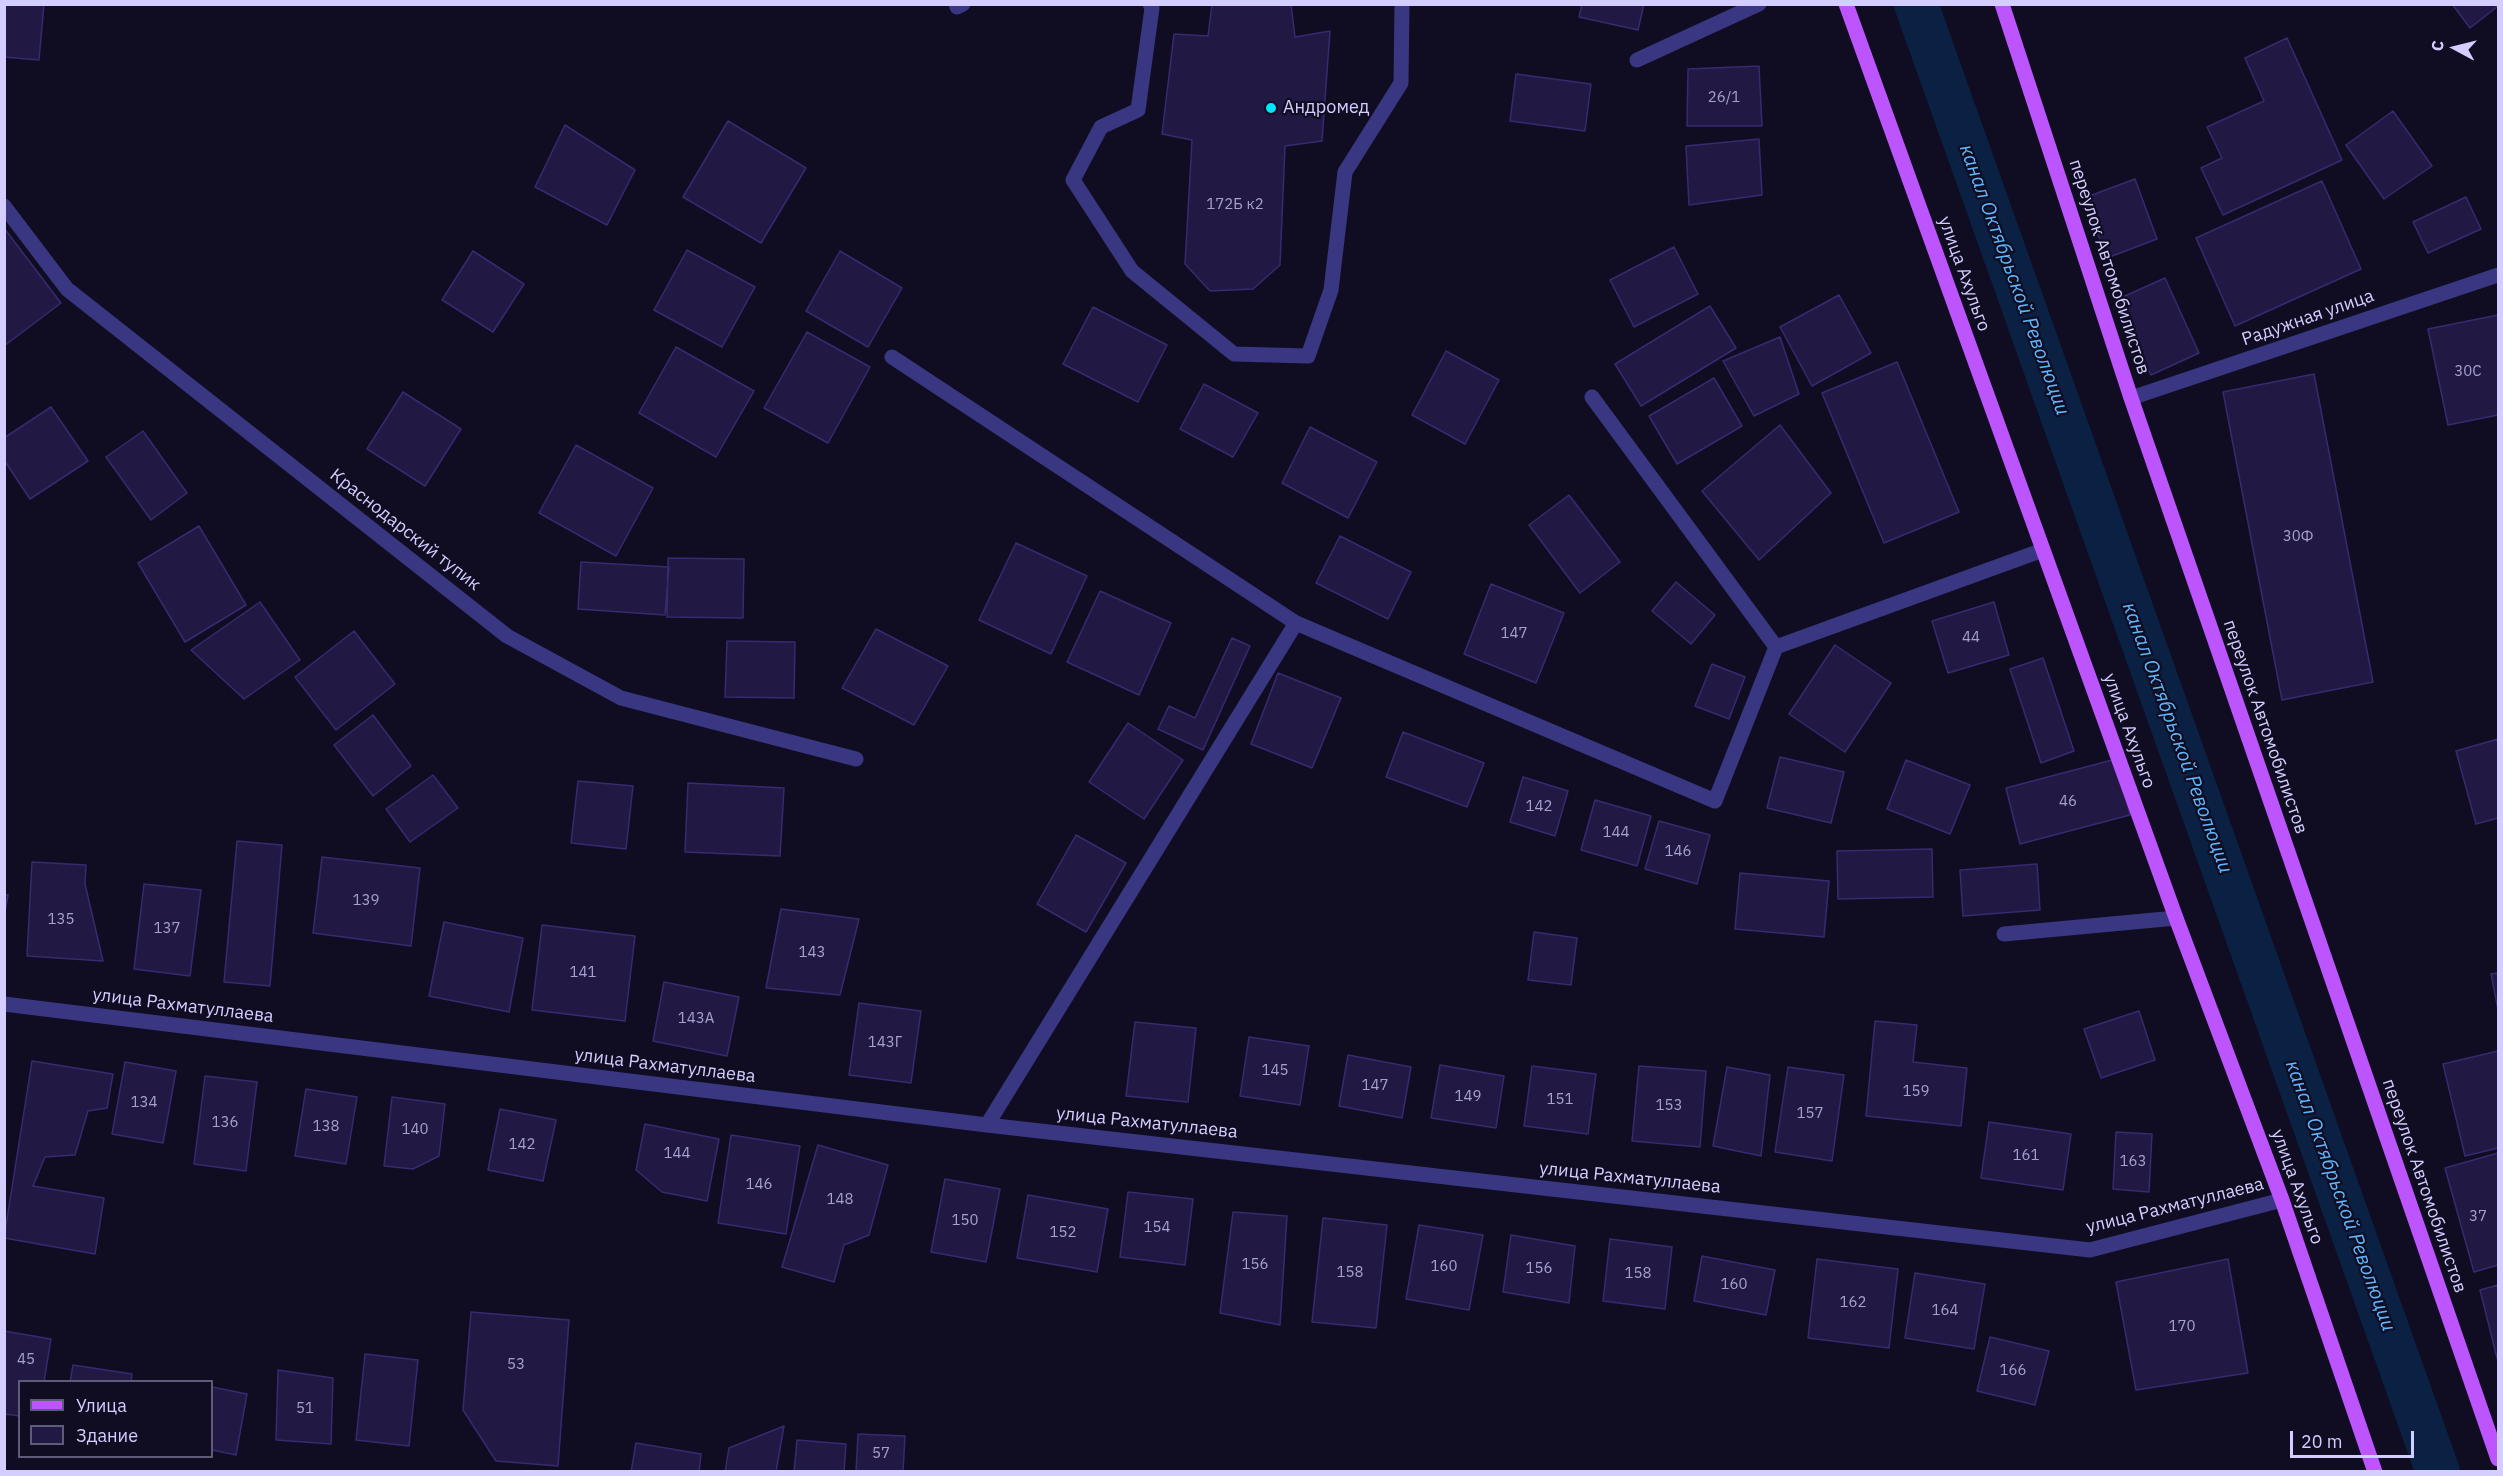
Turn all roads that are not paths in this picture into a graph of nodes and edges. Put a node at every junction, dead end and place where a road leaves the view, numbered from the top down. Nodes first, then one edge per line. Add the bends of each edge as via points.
1 (956, 4) edge
2 (963, 4) edge
3 (1150, 4) edge
4 (1402, 4) edge
5 (1759, 4) edge
6 (1846, 4) edge
7 (2002, 4) edge
8 (1637, 60) dead end
9 (4, 206) edge
10 (2499, 275) edge
11 (892, 357) dead end
12 (1592, 397) dead end
13 (2131, 398) junction
14 (2043, 550) junction
15 (1296, 623) junction
16 (1776, 646) junction
17 (856, 759) dead end
18 (2176, 918) junction
19 (2004, 934) dead end
20 (4, 1004) edge
21 (987, 1125) junction
22 (2282, 1200) junction
23 (2499, 1459) edge
24 (2375, 1472) edge

1 - 2 street
3 - 4 street via 1138,110 1101,127 1073,180 1132,271 1234,354 1308,356 1331,290 1345,172 1401,83
5 - 8 street
6 - 14 main road, улица Ахульго
7 - 13 main road, переулок Автомобилистов
9 - 17 street, Краснодарский тупик via 67,289 507,636 621,698
10 - 13 street, Радужная улица
11 - 15 street
12 - 16 street
13 - 23 main road, переулок Автомобилистов
14 - 16 street
14 - 18 main road, улица Ахульго
15 - 16 street via 1715,801
15 - 21 street
18 - 19 street
18 - 22 main road, улица Ахульго
20 - 21 street, улица Рахматуллаева
21 - 22 street, улица Рахматуллаева via 2091,1250
22 - 24 main road, улица Ахульго

